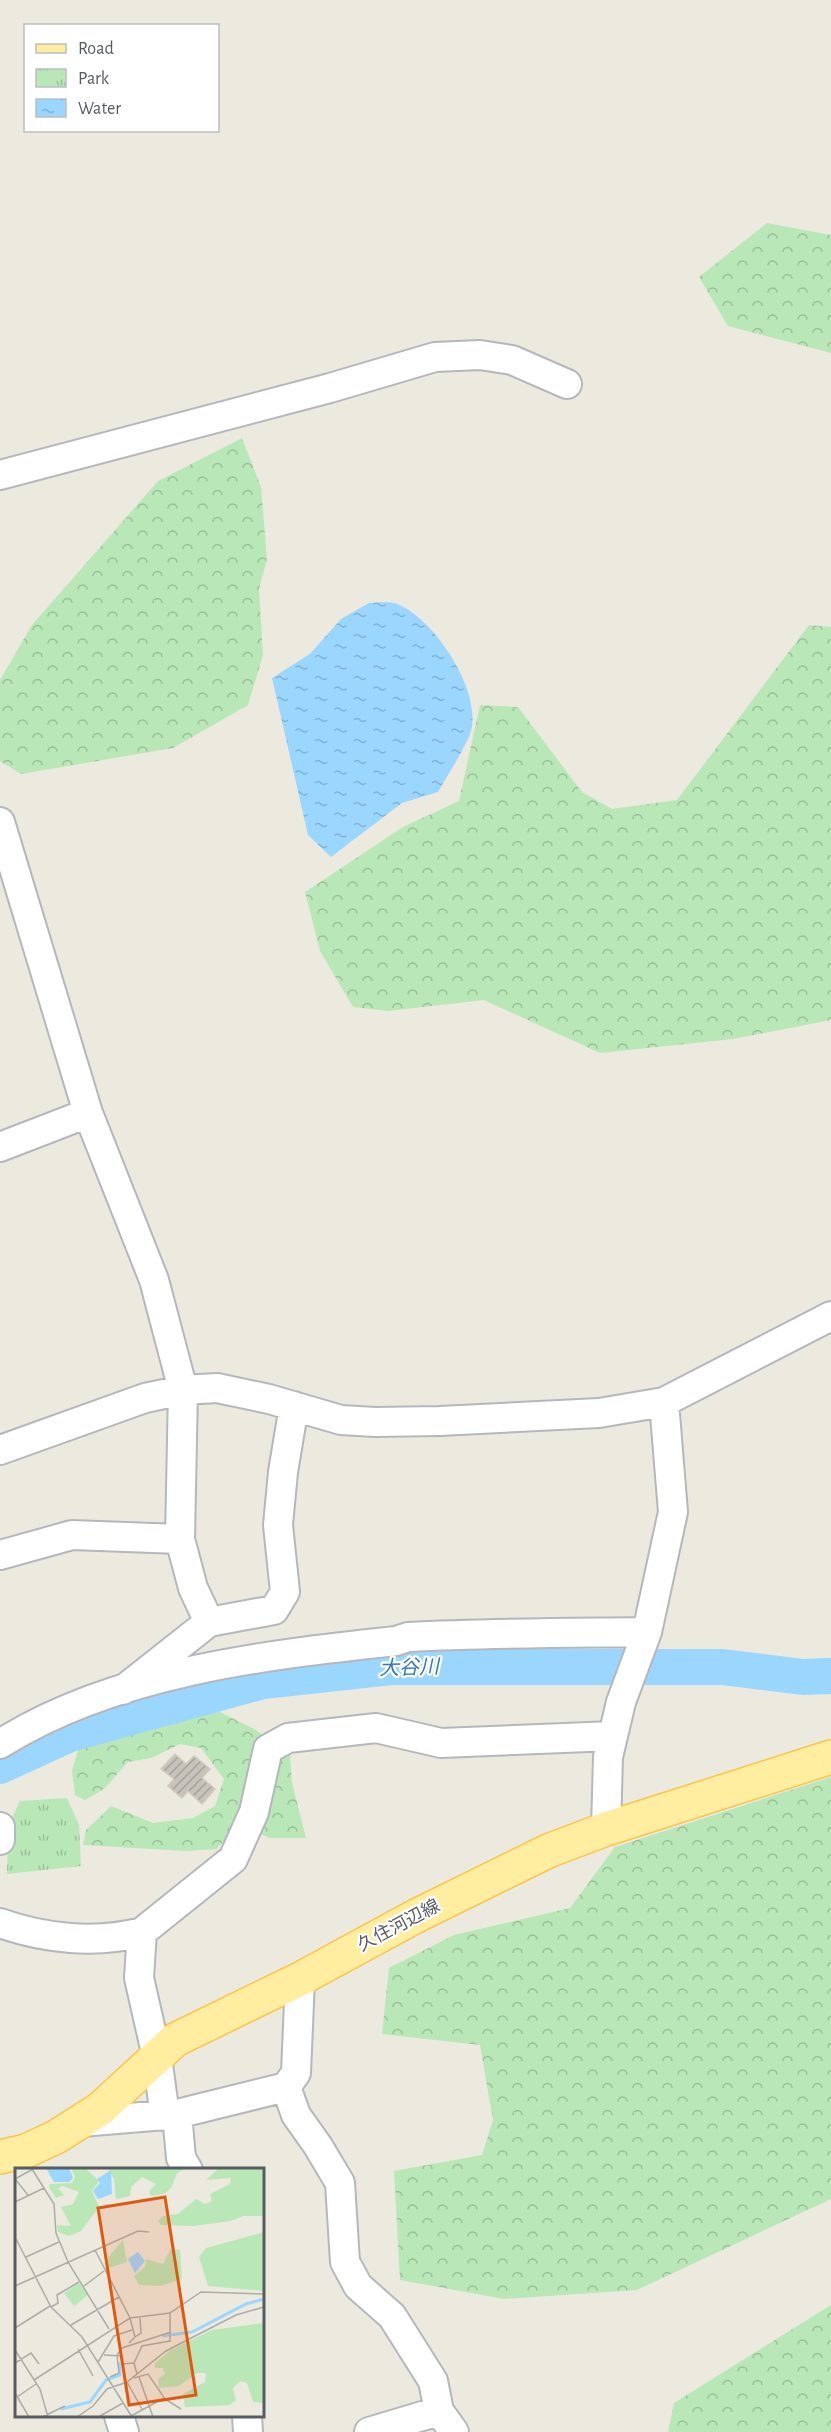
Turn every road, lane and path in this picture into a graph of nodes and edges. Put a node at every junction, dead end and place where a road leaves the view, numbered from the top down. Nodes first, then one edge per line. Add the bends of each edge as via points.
1 (567, 384) dead end
2 (0, 475) edge
3 (0, 822) edge
4 (88, 1113) junction
5 (0, 1147) edge
6 (831, 1316) edge
7 (183, 1390) junction
8 (664, 1402) junction
9 (294, 1406) junction
10 (0, 1449) edge
11 (180, 1539) junction
12 (0, 1555) edge
13 (209, 1622) junction
14 (647, 1632) junction
15 (123, 1690) junction
16 (613, 1736) junction
17 (0, 1744) edge
18 (831, 1757) edge
19 (0, 1827) edge
20 (606, 1829) junction
21 (0, 1840) edge
22 (0, 1923) edge
23 (142, 1932) junction
24 (300, 1979) junction
25 (157, 2057) junction
26 (286, 2087) junction
27 (171, 2115) junction
28 (81, 2121) junction
29 (20, 2159) edge
30 (187, 2168) edge
31 (120, 2417) edge
32 (247, 2417) edge
33 (446, 2421) edge
34 (124, 2432) edge
35 (248, 2432) edge
36 (369, 2432) edge

1 - 2 street via 512,360 435,357
3 - 4 street
4 - 5 street
4 - 7 street via 154,1280
6 - 8 street
7 - 9 street via 217,1388
7 - 10 street via 145,1398
7 - 11 street
8 - 9 street via 599,1413 375,1422 341,1420
8 - 14 street via 673,1512
9 - 13 street via 278,1525 285,1592 274,1610
11 - 12 street via 72,1535
11 - 13 street via 193,1588
13 - 15 street
14 - 15 street via 408,1637 184,1672
14 - 16 street
15 - 17 street via 60,1712
16 - 20 street via 608,1757
16 - 23 street via 441,1743 376,1728 288,1738 268,1749 254,1812 233,1859
18 - 20 main road, 久住河辺線
19 - 21 street
20 - 24 main road, 久住河辺線 via 548,1851 466,1891
22 - 23 street via 24,1931 79,1939
23 - 25 street via 139,1978
24 - 25 main road, 久住河辺線 via 176,2040
24 - 26 street via 296,2073
25 - 27 street
25 - 28 main road, 久住河辺線 via 100,2109
26 - 27 street
26 - 33 street via 296,2115 340,2183 345,2262 358,2286 392,2316 428,2372
27 - 28 street
27 - 30 street via 181,2158
28 - 29 main road, 久住河辺線
31 - 34 street
32 - 35 street
33 - 36 street

